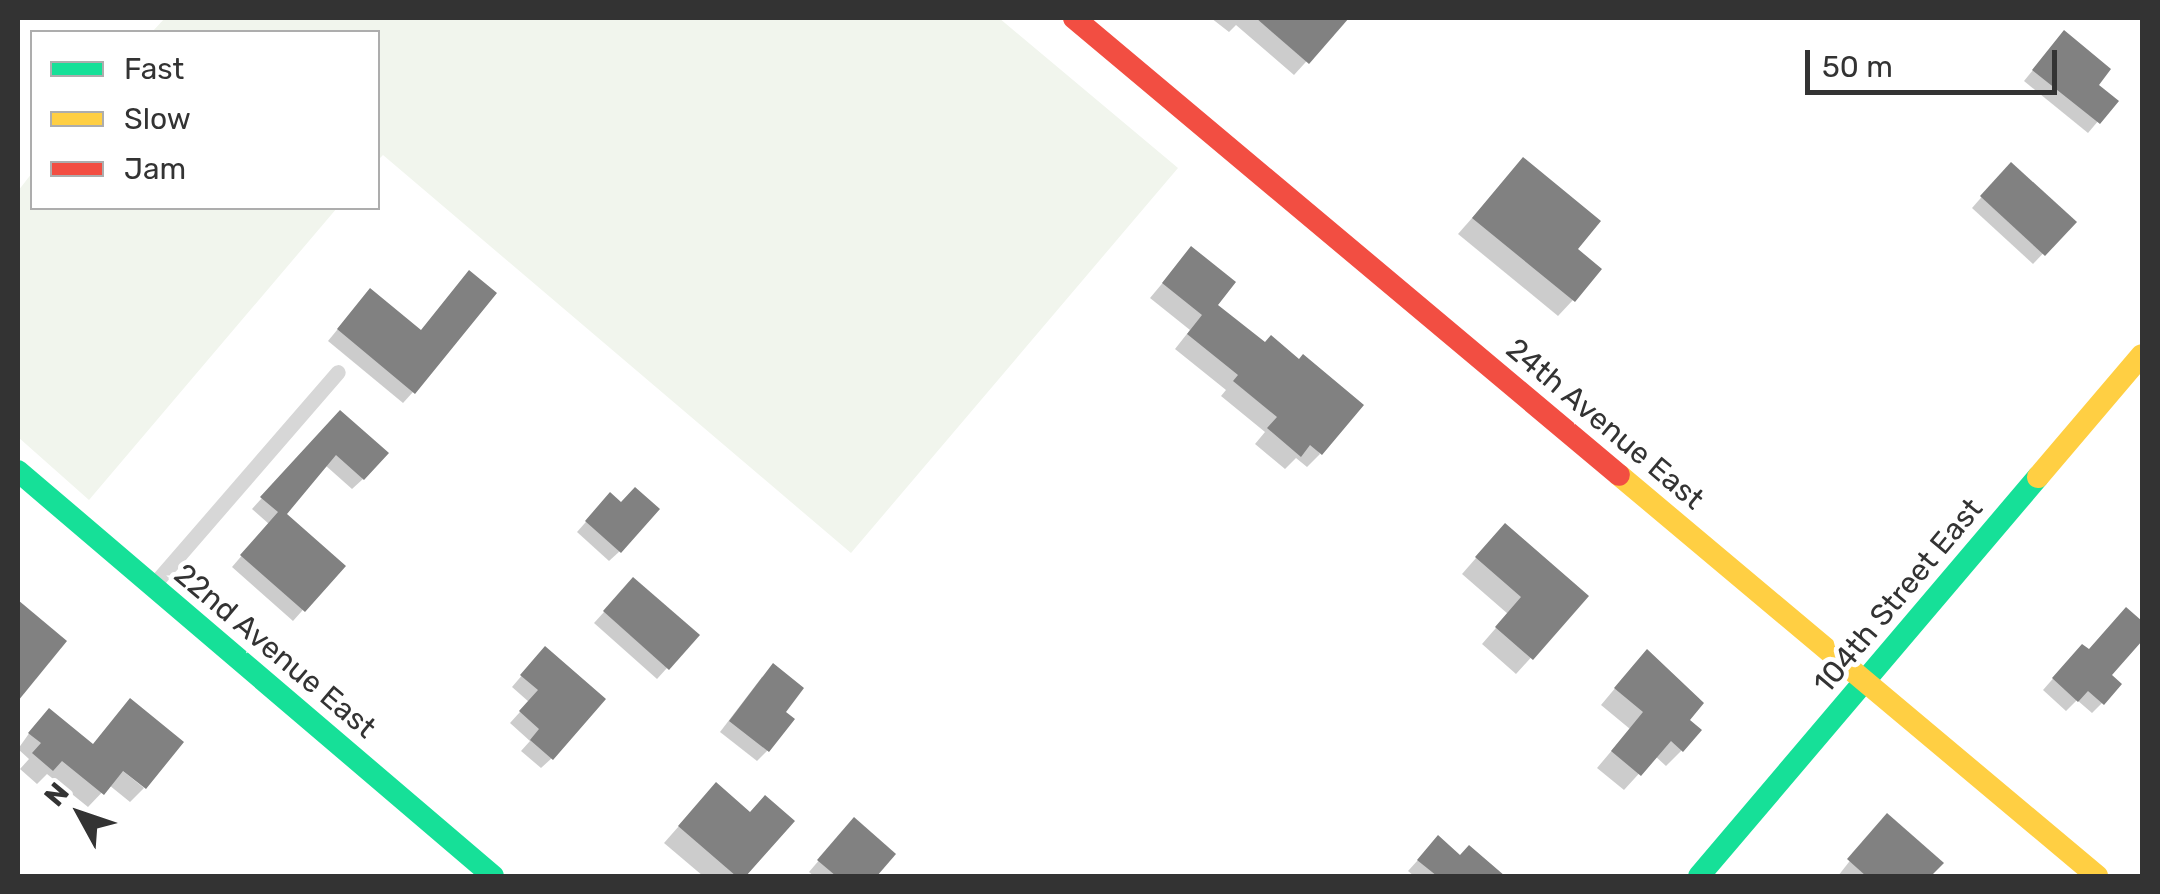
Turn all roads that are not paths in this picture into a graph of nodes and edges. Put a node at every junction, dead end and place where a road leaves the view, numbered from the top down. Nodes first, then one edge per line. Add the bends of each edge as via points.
1 (1074, 18) edge
2 (2142, 355) edge
3 (338, 372) dead end
4 (18, 472) edge
5 (152, 586) junction
6 (1865, 681) junction
7 (493, 876) edge
8 (1699, 876) edge
9 (2097, 876) edge

1 - 6 street, 24th Avenue East
2 - 6 street, 104th Street East
3 - 5 lane
4 - 5 street, 22nd Avenue East
5 - 7 street, 22nd Avenue East
6 - 8 street, 104th Street East
6 - 9 street, 24th Avenue East

